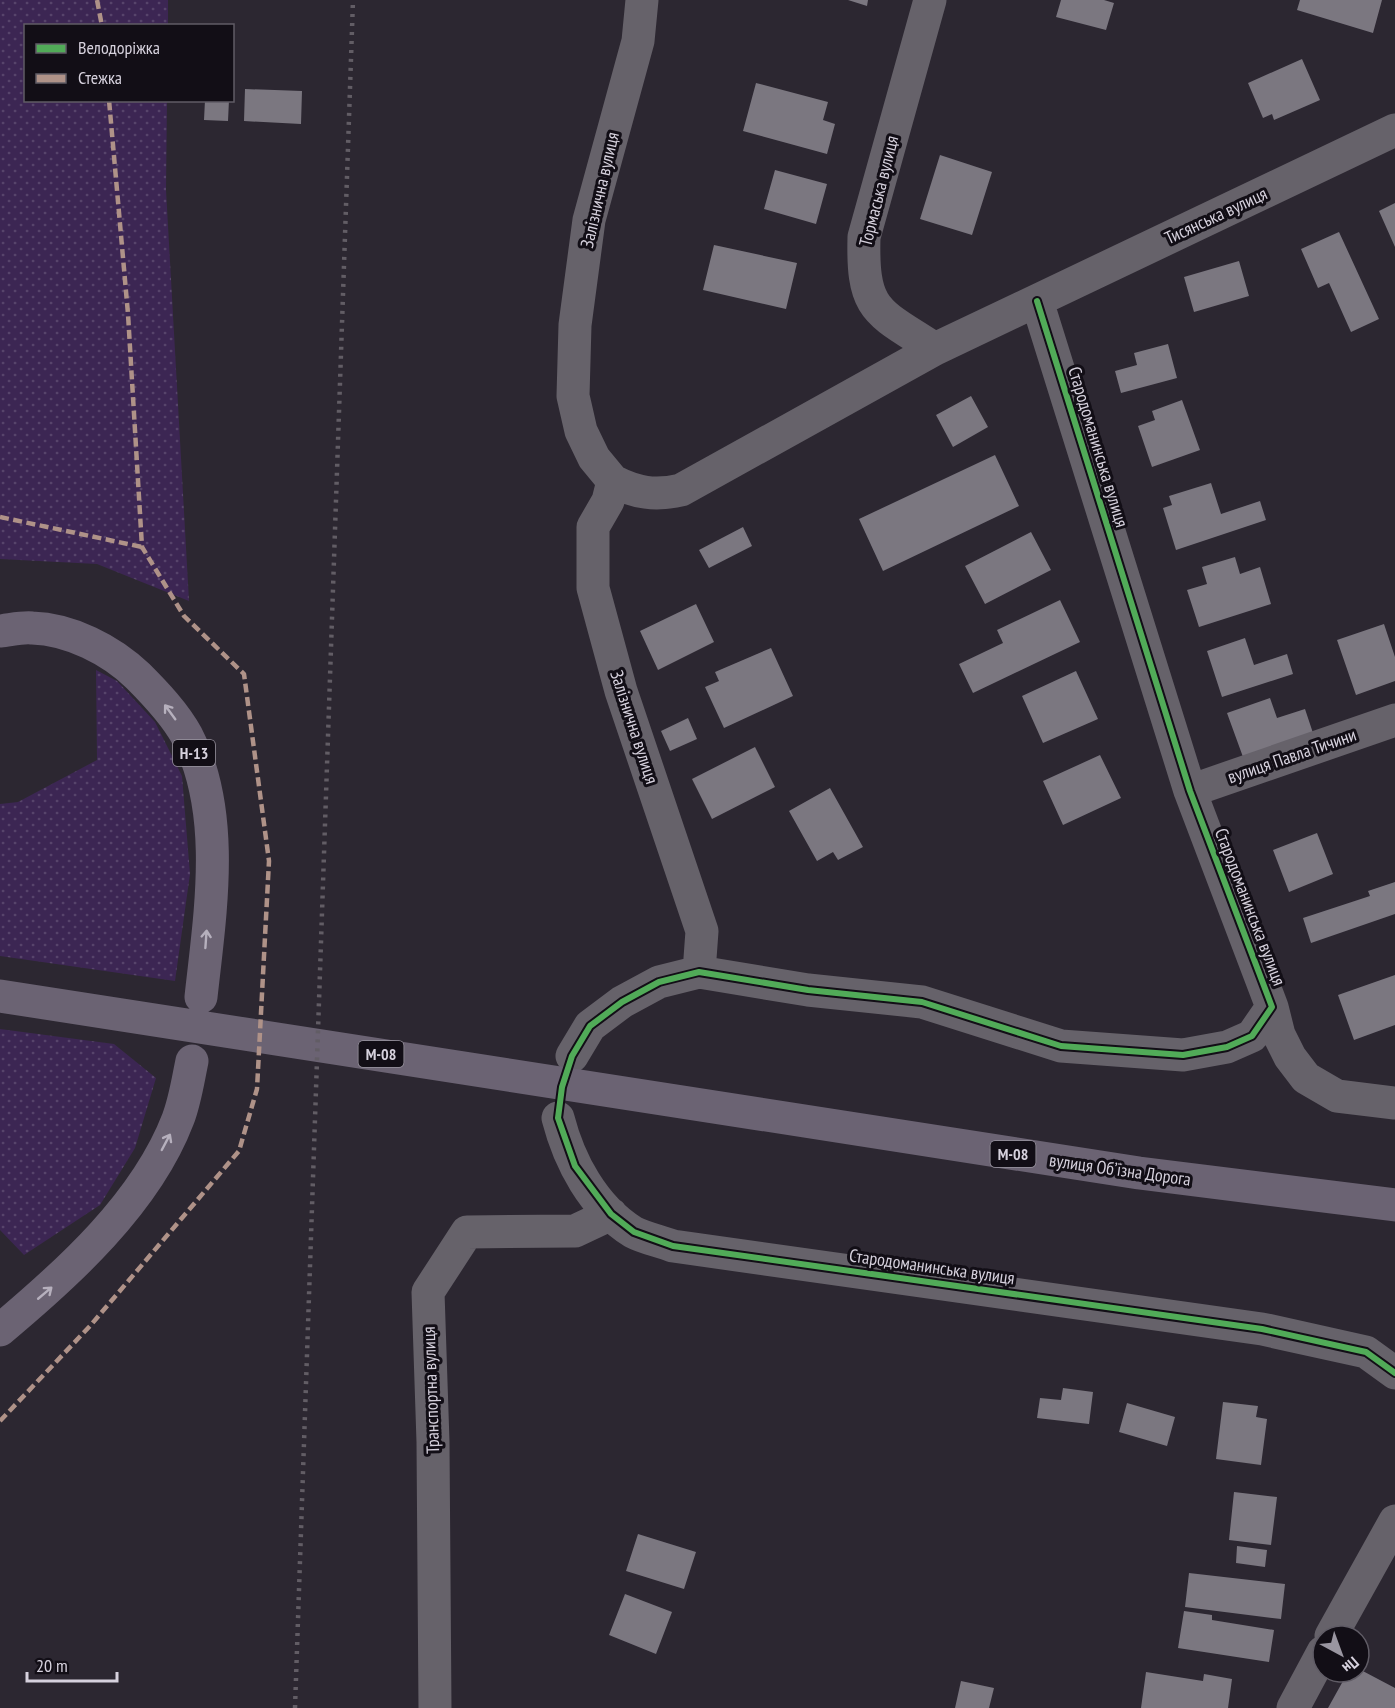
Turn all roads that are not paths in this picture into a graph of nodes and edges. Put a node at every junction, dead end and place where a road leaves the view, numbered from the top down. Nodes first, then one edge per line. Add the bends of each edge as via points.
1 (642, 0) edge
2 (930, 0) edge
3 (1395, 130) edge
4 (1037, 301) junction
5 (935, 349) junction
6 (613, 481) junction
7 (0, 631) edge
8 (1395, 720) edge
9 (1190, 791) junction
10 (699, 972) junction
11 (0, 996) edge
12 (201, 997) dead end
13 (1272, 1007) junction
14 (572, 1056) dead end
15 (192, 1061) dead end
16 (1395, 1103) edge
17 (558, 1118) dead end
18 (1395, 1205) edge
19 (611, 1214) junction
20 (0, 1330) edge
21 (1395, 1373) edge
22 (1395, 1521) edge
23 (1338, 1624) edge
24 (1311, 1674) edge
25 (435, 1708) edge
26 (1293, 1708) edge

1 - 6 street, Залізнична вулиця via 638,41 589,220 575,325 573,396 581,432 594,458
2 - 5 street, Тормаська вулиця via 864,237 863,265 866,288 874,305
3 - 4 street, Тисянська вулиця
4 - 5 street
4 - 9 street, Стародоманинська вулиця
5 - 6 street, Залізнична вулиця via 681,490 645,493
6 - 10 street, Залізнична вулиця via 608,501 593,527 593,588 621,691 702,931
12 -> 7 highway, Н-13 via 211,867 210,813 200,768 186,735 158,696 126,665 85,640 32,628
8 - 9 street, вулиця Павла Тичини
9 - 13 street, Стародоманинська вулиця
10 - 13 street, Стародоманинська вулиця via 808,990 922,1002 1060,1046 1183,1055 1227,1047 1252,1036
10 - 14 street, Стародоманинська вулиця via 659,982 622,1002 590,1026
11 - 18 highway, вулиця Обʼїзна Дорога / М-08 via 1139,1173
13 - 16 street via 1279,1035 1306,1078 1337,1096
20 -> 15 highway via 63,1278 113,1224 153,1167 178,1119
17 - 19 street, Стародоманинська вулиця via 575,1166
19 - 21 street, Стародоманинська вулиця via 634,1232 673,1246 1262,1329 1366,1352
19 - 25 street, Транспортна вулиця via 575,1231 467,1232 428,1292
22 - 23 street
24 - 26 street

